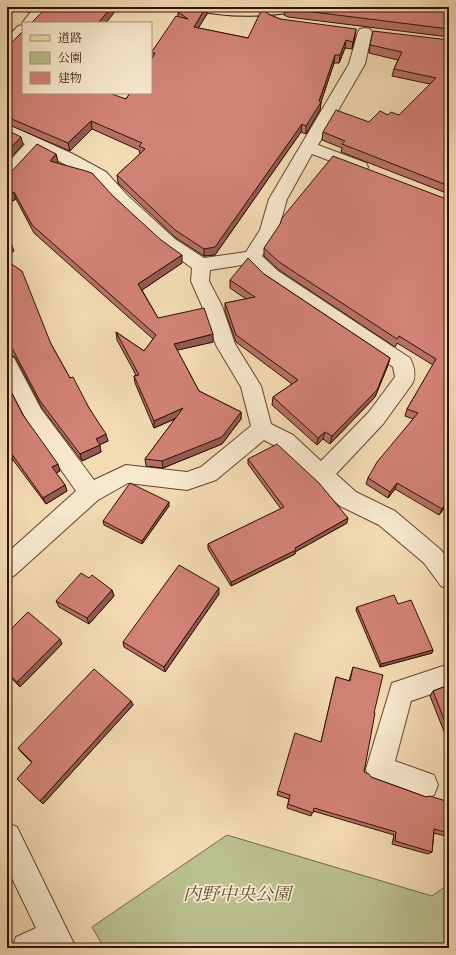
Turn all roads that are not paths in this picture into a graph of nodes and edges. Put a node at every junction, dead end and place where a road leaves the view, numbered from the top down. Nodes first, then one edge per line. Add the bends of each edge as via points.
1 (43, 7) edge
2 (201, 7) edge
3 (304, 7) edge
4 (269, 11) junction
5 (30, 22) edge
6 (293, 23) edge
7 (349, 30) edge
8 (22, 31) edge
9 (7, 47) edge
10 (7, 129) edge
11 (35, 143) junction
12 (310, 147) junction
13 (376, 173) edge
14 (7, 174) edge
15 (252, 257) junction
16 (201, 265) junction
17 (7, 363) edge
18 (262, 429) junction
19 (322, 474) junction
20 (90, 493) junction
21 (7, 568) edge
22 (449, 578) edge
23 (449, 676) edge
24 (424, 785) dead end
25 (7, 837) edge
26 (58, 941) edge
27 (27, 948) edge

1 - 5 street
2 - 4 main road via 245,12
3 - 4 main road
4 - 6 street via 273,16
7 - 12 street via 372,33
8 - 9 street
10 - 11 street
11 - 14 street
11 - 16 street via 100,176 121,200 169,243
12 - 13 street
12 - 15 street via 278,199 270,230
15 - 16 street
15 - 19 street via 271,276 403,363 406,378 376,418
16 - 18 street via 200,280 226,345 251,386
17 - 20 street via 34,415
18 - 19 street via 286,441
18 - 20 street via 208,474 187,481 126,474
19 - 22 street via 348,498 387,518 432,556
20 - 21 street
23 - 24 street via 401,692 379,769
25 - 26 street
26 - 27 street

